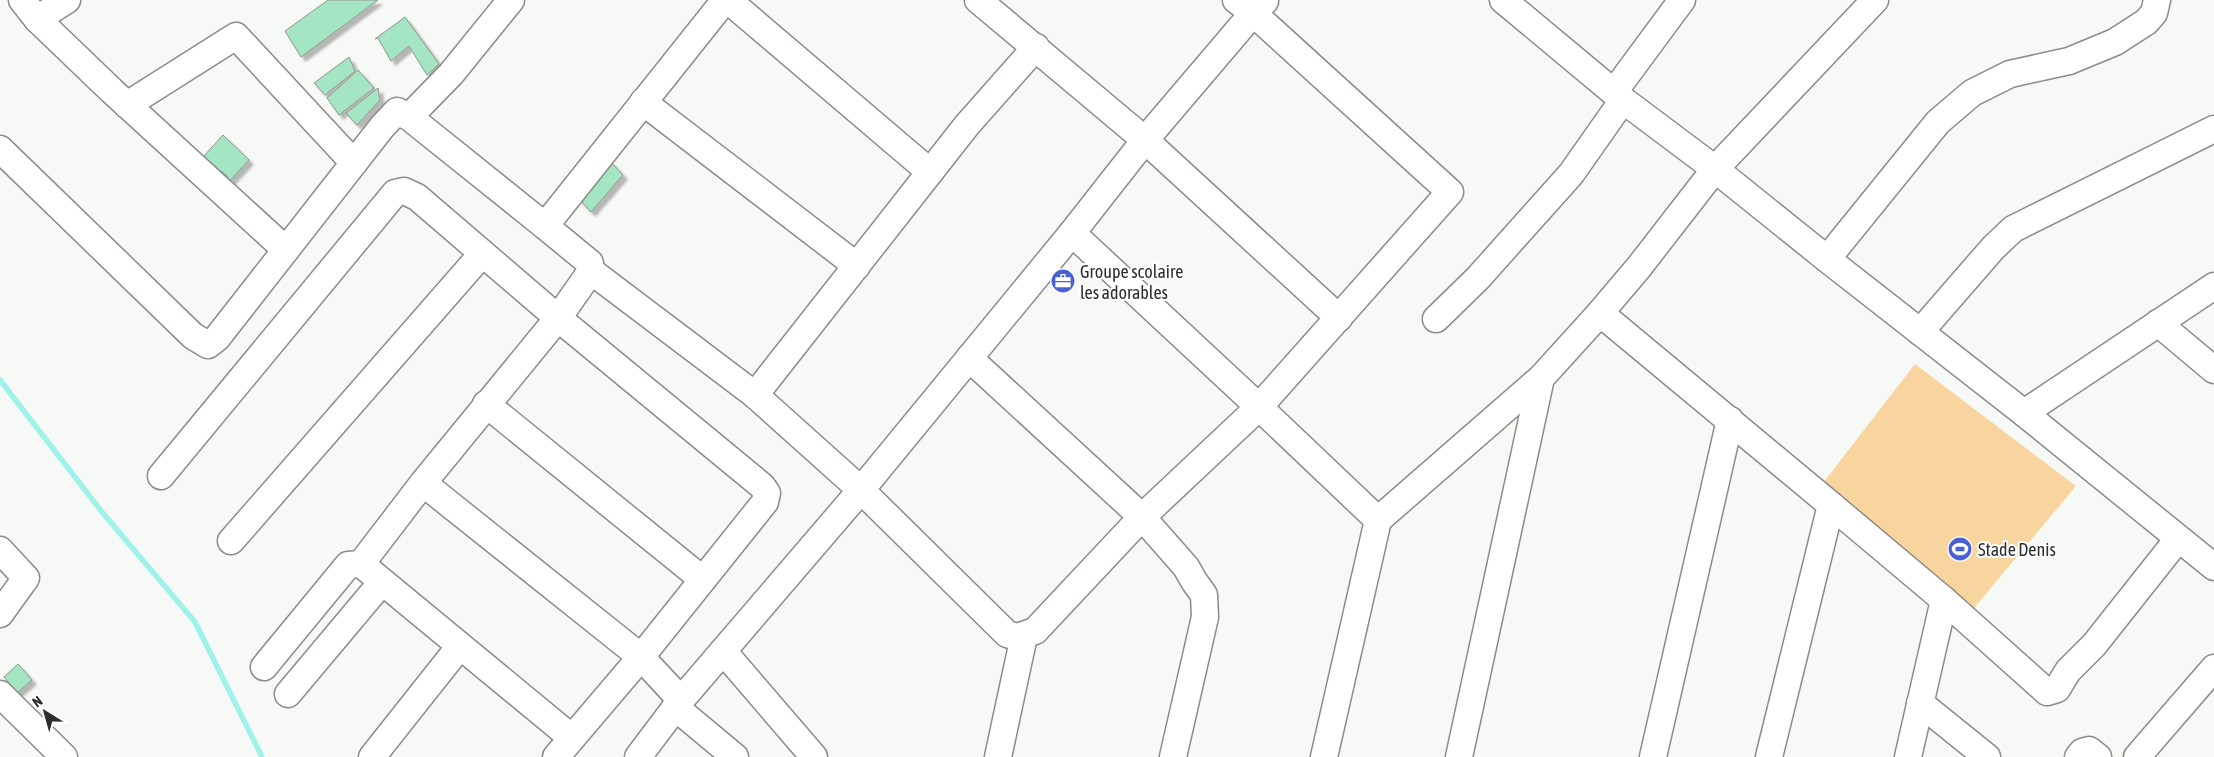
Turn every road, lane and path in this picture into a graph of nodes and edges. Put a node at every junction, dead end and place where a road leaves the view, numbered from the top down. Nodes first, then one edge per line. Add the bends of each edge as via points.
1 (68, 0) edge
2 (511, 0) edge
3 (726, 0) edge
4 (978, 0) edge
5 (1503, 0) edge
6 (1682, 0) edge
7 (1875, 0) edge
8 (2157, 0) edge
9 (1252, 4) edge
10 (29, 10) edge
11 (1036, 46) junction
12 (1618, 96) junction
13 (642, 102) junction
14 (127, 105) junction
15 (409, 117) junction
16 (2214, 129) edge
17 (1145, 140) junction
18 (0, 149) edge
19 (354, 163) junction
20 (1715, 169) junction
21 (930, 172) junction
22 (545, 226) junction
23 (1072, 233) junction
24 (286, 250) junction
25 (482, 254) junction
26 (1826, 260) junction
27 (857, 266) junction
28 (591, 271) junction
29 (2214, 286) edge
30 (1600, 313) junction
31 (558, 318) junction
32 (1338, 318) junction
33 (1436, 319) dead end
34 (2158, 323) junction
35 (1920, 332) junction
36 (969, 358) junction
37 (2214, 370) edge
38 (1541, 378) junction
39 (755, 395) junction
40 (486, 404) junction
41 (1259, 407) junction
42 (2024, 413) junction
43 (1730, 420) junction
44 (161, 476) dead end
45 (424, 483) junction
46 (861, 490) junction
47 (1830, 505) junction
48 (1142, 517) junction
49 (1378, 520) junction
50 (2178, 539) junction
51 (231, 541) dead end
52 (0, 550) edge
53 (361, 564) junction
54 (2214, 567) edge
55 (702, 579) junction
56 (382, 582) junction
57 (1944, 600) junction
58 (0, 614) edge
59 (1024, 636) junction
60 (460, 646) junction
61 (723, 651) junction
62 (641, 657) junction
63 (264, 667) dead end
64 (2214, 668) edge
65 (0, 694) edge
66 (288, 694) dead end
67 (678, 703) junction
68 (1920, 703) junction
69 (564, 748) edge
70 (64, 757) edge
71 (372, 757) edge
72 (638, 757) edge
73 (735, 757) edge
74 (814, 757) edge
75 (998, 757) edge
76 (1173, 757) edge
77 (1324, 757) edge
78 (1459, 757) edge
79 (1653, 757) edge
80 (1769, 757) edge
81 (1908, 757) edge
82 (1986, 757) edge
83 (2078, 757) edge
84 (2098, 757) edge
85 (2137, 757) edge

1 - 10 street
2 - 15 street via 451,74
3 - 13 street
3 - 21 street
4 - 11 street
5 - 12 street
6 - 12 street
7 - 20 street
8 - 26 street via 2154,12 2146,22 2115,42 2069,61 2010,74 1972,93 1938,122
9 - 17 street
9 - 32 street via 1450,192
10 - 14 street
11 - 17 street
11 - 21 street
12 - 20 street
12 - 33 street via 1565,181 1478,278
13 - 22 street
13 - 27 street
14 - 19 street via 236,36
14 - 24 street
15 - 19 street via 397,111
15 - 22 street
16 - 35 street via 2013,229 1992,248
17 - 23 street
17 - 32 street
18 - 24 street via 193,336 208,345 217,338
19 - 24 street
20 - 26 street
20 - 30 street
21 - 27 street
22 - 28 street via 590,263
23 - 36 street
23 - 41 street
25 - 31 street
25 - 44 street via 417,196 404,191 395,192
25 - 51 street
26 - 35 street
27 - 39 street
28 - 31 street
28 - 39 street
29 - 34 street
30 - 38 street
30 - 43 street
31 - 40 street
31 - 55 street via 767,493 765,502
32 - 41 street
34 - 37 street
34 - 42 street
35 - 42 street
36 - 46 street
36 - 48 street
38 - 49 street
38 - 78 street
39 - 46 street
40 - 45 street
40 - 55 street
41 - 48 street
41 - 49 street
42 - 50 street
43 - 47 street
43 - 79 street
45 - 53 street
45 - 62 street
46 - 59 street via 1007,634
46 - 61 street
47 - 57 street
47 - 80 street
48 - 59 street via 1036,631
48 - 76 street via 1186,567 1204,595 1205,617
49 - 77 street
50 - 54 street
50 - 57 street via 2094,646 2051,692 2047,692
52 - 58 street via 26,578
53 - 56 street
53 - 63 street via 348,565
55 - 62 street
56 - 60 street
56 - 66 street
57 - 68 street
59 - 75 street
60 - 69 street
60 - 71 street
61 - 67 street
61 - 74 street
62 - 67 street
62 - 69 street
64 - 85 street
65 - 70 street
67 - 72 street
67 - 73 street
68 - 81 street
68 - 82 street
83 - 84 street via 2089,750

